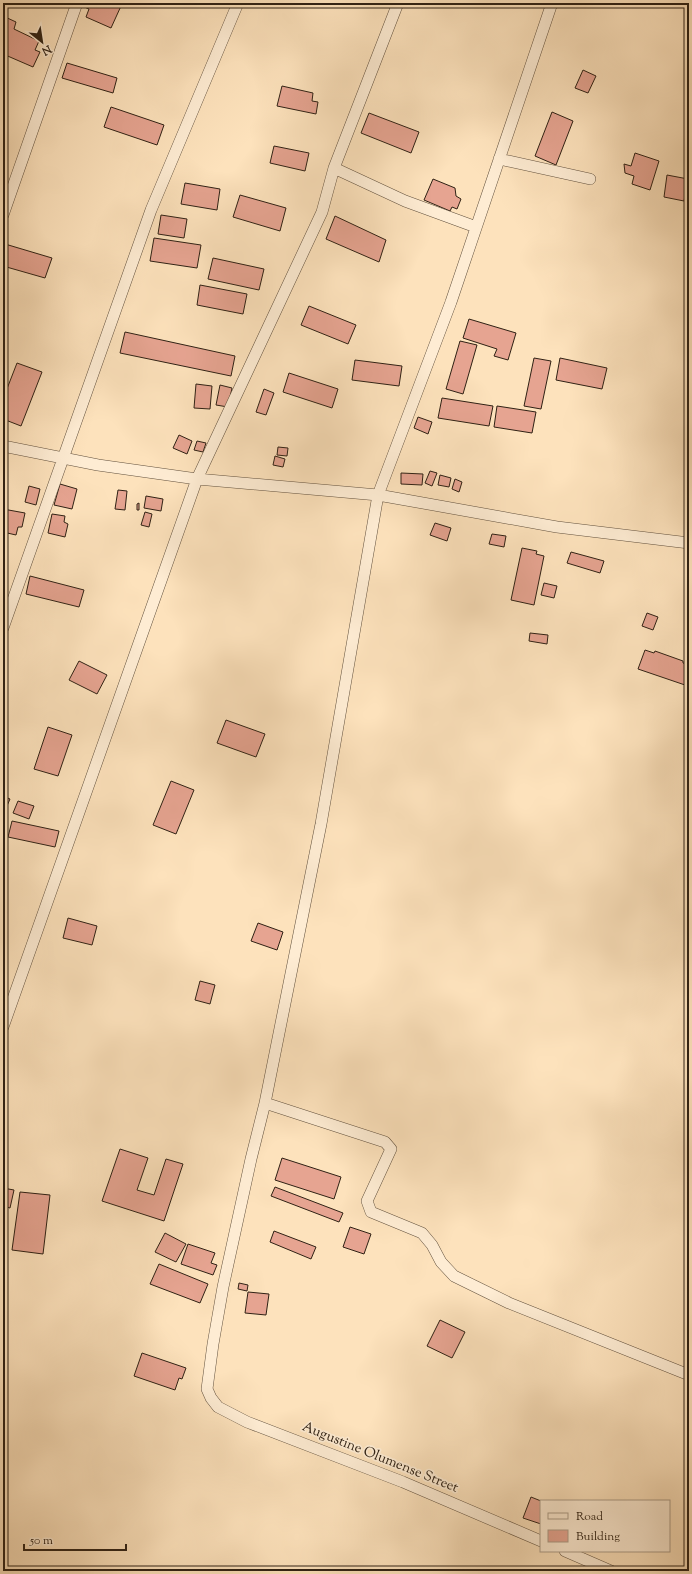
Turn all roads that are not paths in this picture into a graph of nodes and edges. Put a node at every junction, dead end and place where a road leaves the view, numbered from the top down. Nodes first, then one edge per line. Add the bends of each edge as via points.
1 (77, 3) edge
2 (238, 3) edge
3 (398, 3) edge
4 (552, 3) edge
5 (499, 159) junction
6 (334, 168) junction
7 (590, 179) dead end
8 (3, 215) edge
9 (476, 227) junction
10 (3, 446) edge
11 (63, 458) junction
12 (197, 479) junction
13 (378, 495) junction
14 (689, 544) edge
15 (3, 628) edge
16 (3, 1027) edge
17 (266, 1103) junction
18 (689, 1375) edge
19 (540, 1541) edge
20 (567, 1552) edge
21 (611, 1571) edge

1 - 8 street
2 - 11 street via 151,210
3 - 6 street
4 - 5 street
5 - 7 street
5 - 9 street
6 - 9 street via 405,201
6 - 12 street via 322,212
9 - 13 street via 451,302
10 - 11 street
11 - 12 street
11 - 15 street
12 - 13 street
12 - 16 street
13 - 14 street via 557,527
13 - 17 street via 321,824
17 - 18 street via 385,1142 391,1149 367,1201 371,1212 422,1233 454,1276 509,1303
17 - 19 street, Augustine Olumense Street via 223,1286 207,1389 211,1398 218,1407 247,1422 404,1482
20 - 21 street

